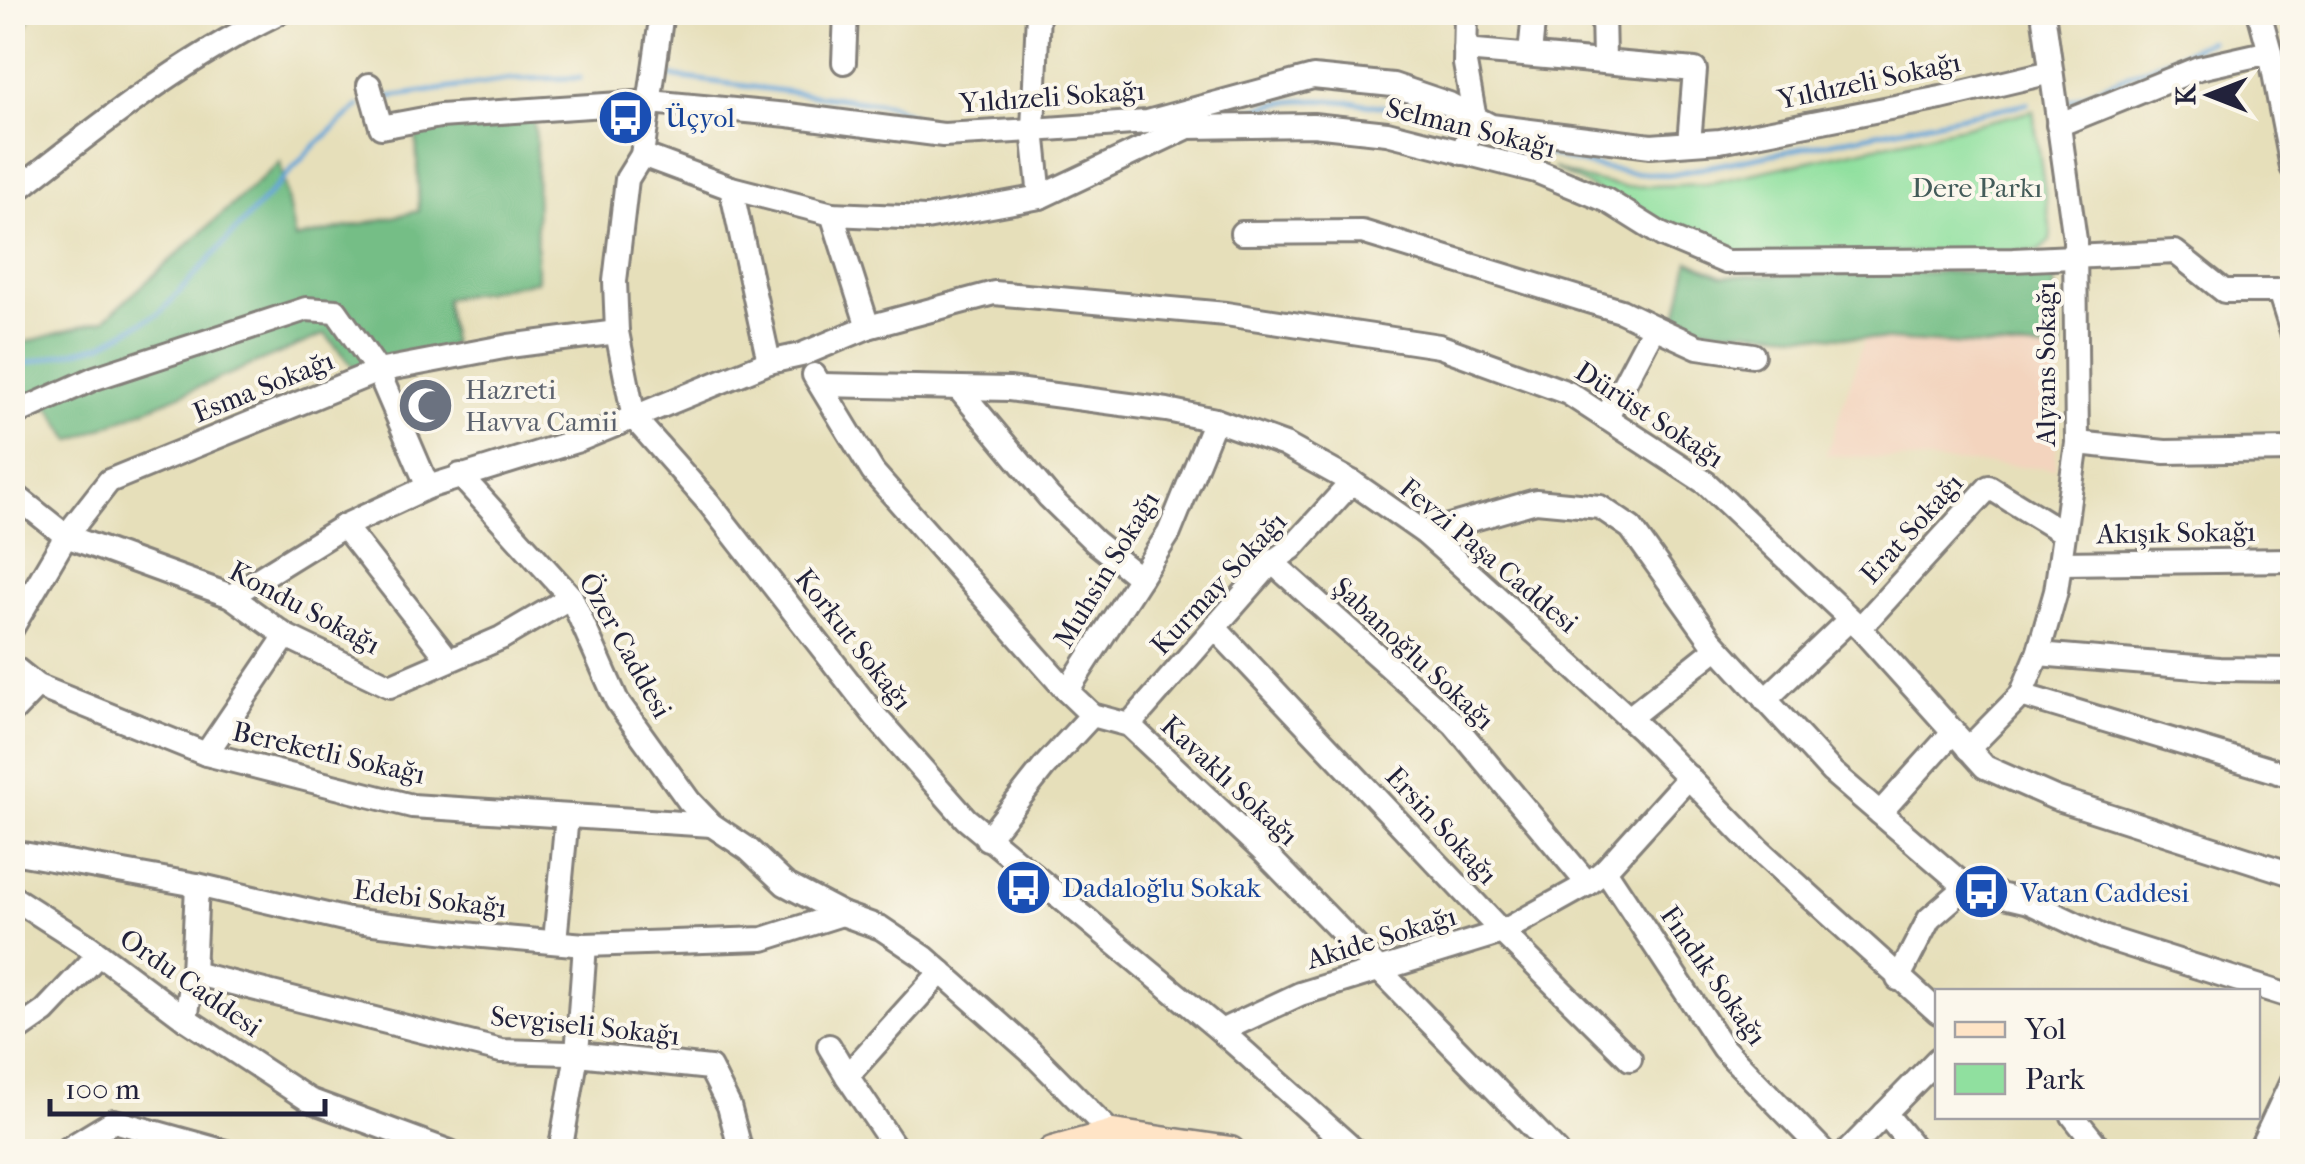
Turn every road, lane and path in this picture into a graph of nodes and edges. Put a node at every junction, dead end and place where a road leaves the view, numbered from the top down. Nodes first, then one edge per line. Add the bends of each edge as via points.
1 (280, 12) edge
2 (662, 12) edge
3 (846, 12) edge
4 (1038, 12) edge
5 (1466, 12) edge
6 (1534, 12) edge
7 (1603, 12) edge
8 (2042, 12) edge
9 (2258, 12) edge
10 (1465, 50) junction
11 (2270, 52) junction
12 (1530, 55) junction
13 (844, 62) dead end
14 (1604, 62) junction
15 (2051, 72) junction
16 (370, 85) dead end
17 (650, 102) junction
18 (1475, 119) junction
19 (2058, 126) junction
20 (1033, 130) junction
21 (1689, 143) junction
22 (1462, 153) junction
23 (642, 155) junction
24 (2292, 167) edge
25 (731, 188) junction
26 (12, 194) edge
27 (1040, 197) junction
28 (832, 214) junction
29 (1242, 234) dead end
30 (2075, 258) junction
31 (2286, 290) edge
32 (868, 327) junction
33 (1654, 327) junction
34 (617, 332) junction
35 (2292, 332) edge
36 (801, 355) junction
37 (1753, 355) dead end
38 (769, 362) junction
39 (378, 371) junction
40 (821, 384) junction
41 (958, 388) junction
42 (12, 415) edge
43 (634, 418) junction
44 (1606, 418) junction
45 (1215, 420) junction
46 (2077, 444) junction
47 (2292, 450) edge
48 (460, 474) junction
49 (1352, 482) junction
50 (428, 486) junction
51 (12, 493) edge
52 (344, 526) junction
53 (2062, 532) junction
54 (1426, 533) junction
55 (66, 536) junction
56 (2292, 560) edge
57 (1272, 562) junction
58 (2061, 563) junction
59 (1140, 578) junction
60 (231, 596) junction
61 (571, 598) junction
62 (1855, 624) junction
63 (12, 628) edge
64 (1215, 628) junction
65 (286, 636) junction
66 (1717, 648) junction
67 (2038, 654) junction
68 (448, 659) junction
69 (12, 666) edge
70 (2292, 670) edge
71 (38, 686) junction
72 (1067, 691) junction
73 (2021, 695) junction
74 (1766, 700) junction
75 (12, 712) edge
76 (1092, 715) junction
77 (1630, 718) junction
78 (1129, 725) junction
79 (1960, 740) junction
80 (206, 754) junction
81 (2292, 776) edge
82 (1689, 778) junction
83 (1880, 813) junction
84 (567, 816) junction
85 (712, 825) junction
86 (988, 838) junction
87 (12, 852) edge
88 (2292, 874) edge
89 (1596, 877) junction
90 (196, 886) junction
91 (1966, 887) junction
92 (12, 897) edge
93 (842, 914) junction
94 (1502, 932) junction
95 (555, 941) junction
96 (585, 944) junction
97 (99, 954) junction
98 (1377, 968) junction
99 (942, 972) junction
100 (193, 973) junction
101 (1898, 979) junction
102 (2292, 998) edge
103 (1935, 1010) edge
104 (186, 1019) junction
105 (1220, 1031) junction
106 (12, 1034) edge
107 (829, 1046) dead end
108 (577, 1054) junction
109 (1630, 1059) dead end
110 (1935, 1062) edge
111 (847, 1076) junction
112 (2292, 1082) edge
113 (1884, 1114) junction
114 (2076, 1119) edge
115 (1113, 1135) junction
116 (435, 1149) edge
117 (63, 1152) edge
118 (226, 1152) edge
119 (560, 1152) edge
120 (740, 1152) edge
121 (898, 1152) edge
122 (1053, 1152) edge
123 (1230, 1152) edge
124 (1356, 1152) edge
125 (1557, 1152) edge
126 (1824, 1152) edge
127 (1847, 1152) edge
128 (1917, 1152) edge
129 (2102, 1152) edge
130 (2259, 1152) edge

1 - 26 street via 99,125
2 - 17 street
3 - 13 street
4 - 20 street
5 - 10 street
6 - 12 street
7 - 14 street
8 - 15 street, Alyans Sokağı
9 - 11 street
10 - 12 street
10 - 18 street
11 - 19 street via 2199,68
11 - 24 street
12 - 14 street
14 - 21 street via 1695,70
15 - 19 street, Alyans Sokağı
15 - 21 street, Yıldızeli Sokağı
16 - 17 street, Yıldızeli Sokağı via 381,126
17 - 20 street, Yıldızeli Sokağı via 942,135
17 - 23 street
18 - 20 street, Yıldızeli Sokağı via 1393,85 1313,77 1146,122
18 - 21 street, Yıldızeli Sokağı via 1651,146
18 - 22 street
19 - 30 street, Alyans Sokağı
20 - 27 street
22 - 27 street, Selman Sokağı via 1313,125 1188,127
22 - 30 street, Selman Sokağı via 1536,171 1726,262
23 - 25 street, Selman Sokağı
23 - 34 street via 627,179 615,281
25 - 28 street, Selman Sokağı
25 - 38 street
27 - 28 street, Selman Sokağı via 926,218
28 - 32 street
29 - 33 street via 1362,232
30 - 31 street, Selman Sokağı via 2175,252 2224,291
30 - 46 street, Alyans Sokağı
31 - 35 street
32 - 36 street, Dürüst Sokağı
32 - 44 street, Dürüst Sokağı via 994,294 1226,314 1439,346 1568,393
33 - 37 street via 1698,347
33 - 44 street
34 - 39 street, Esma Sokağı
34 - 43 street
36 - 38 street, Dürüst Sokağı
36 - 40 street, Kavaklı Sokağı
38 - 43 street, Dürüst Sokağı
39 - 42 street via 336,311 306,309 95,378
39 - 50 street
39 - 55 street, Esma Sokağı via 110,480
40 - 41 street, Fevzi Paşa Caddesi
40 - 72 street, Kavaklı Sokağı via 874,472
41 - 45 street, Fevzi Paşa Caddesi via 1009,389
41 - 59 street via 1049,497
43 - 48 street, Dürüst Sokağı
43 - 86 street, Korkut Sokağı via 876,717
44 - 62 street, Dürüst Sokağı via 1706,483
45 - 49 street, Fevzi Paşa Caddesi via 1285,445
45 - 59 street, Muhsin Sokağı via 1169,533
46 - 47 street via 2165,452
46 - 53 street, Alyans Sokağı
48 - 50 street, Dürüst Sokağı
48 - 61 street, Özer Caddesi
49 - 54 street, Fevzi Paşa Caddesi
49 - 57 street, Kurmay Sokağı
50 - 52 street, Dürüst Sokağı
51 - 55 street, Kondu Sokağı
52 - 60 street, Dürüst Sokağı
52 - 68 street
53 - 58 street, Alyans Sokağı
53 - 62 street, Erat Sokağı via 1989,487
54 - 66 street via 1536,501 1600,507 1631,528
54 - 77 street, Fevzi Paşa Caddesi
55 - 60 street, Kondu Sokağı
55 - 63 street, Esma Sokağı
56 - 58 street, Akışık Sokağı
57 - 64 street, Kurmay Sokağı
57 - 89 street, Şabanoğlu Sokağı via 1454,724
58 - 67 street, Alyans Sokağı
59 - 72 street, Muhsin Sokağı
60 - 65 street, Kondu Sokağı
61 - 68 street, Kondu Sokağı via 502,638
61 - 85 street, Özer Caddesi via 617,702
62 - 74 street, Erat Sokağı
62 - 79 street, Dürüst Sokağı
64 - 78 street, Kurmay Sokağı
64 - 94 street, Ersin Sokağı
65 - 68 street, Kondu Sokağı via 390,686
65 - 80 street
66 - 74 street
66 - 77 street
67 - 70 street
67 - 73 street, Alyans Sokağı
69 - 71 street, Bereketli Sokağı
71 - 75 street
71 - 80 street, Bereketli Sokağı
72 - 76 street, Kavaklı Sokağı
73 - 79 street, Alyans Sokağı
73 - 81 street
74 - 83 street
76 - 78 street, Kavaklı Sokağı
76 - 86 street
77 - 82 street, Fevzi Paşa Caddesi
78 - 98 street, Kavaklı Sokağı
79 - 83 street, Alyans Sokağı
79 - 88 street, Dürüst Sokağı via 1985,767 2055,798
80 - 84 street, Bereketli Sokağı via 412,806
82 - 89 street, Akide Sokağı
82 - 101 street, Fevzi Paşa Caddesi
83 - 91 street
84 - 85 street, Bereketli Sokağı
84 - 95 street
85 - 93 street, Özer Caddesi via 785,884
86 - 105 street, Korkut Sokağı
87 - 90 street, Edebi Sokağı
89 - 94 street, Akide Sokağı
89 - 126 street, Fındık Sokağı via 1723,1048
90 - 95 street, Edebi Sokağı via 348,920
90 - 100 street
91 - 101 street via 1928,920
91 - 102 street via 2029,902 2104,938
92 - 97 street, Ordu Caddesi
93 - 96 street, Edebi Sokağı via 763,939
93 - 99 street, Özer Caddesi via 881,928
94 - 98 street, Akide Sokağı
94 - 109 street, Ersin Sokağı
95 - 96 street, Edebi Sokağı
96 - 108 street
97 - 104 street, Ordu Caddesi
97 - 106 street via 45,1012
98 - 105 street, Akide Sokağı
98 - 125 street, Kavaklı Sokağı
99 - 111 street
99 - 115 street, Özer Caddesi
100 - 104 street
100 - 108 street, Sevgiseli Sokağı via 502,1051
101 - 103 street, Fevzi Paşa Caddesi
104 - 116 street, Ordu Caddesi via 310,1100
105 - 124 street, Korkut Sokağı
107 - 111 street
108 - 119 street
108 - 120 street, Sevgiseli Sokağı via 710,1068 729,1106
110 - 113 street
111 - 121 street
112 - 130 street
113 - 127 street
113 - 128 street
114 - 129 street
115 - 122 street
115 - 123 street
117 - 118 street via 114,1121

